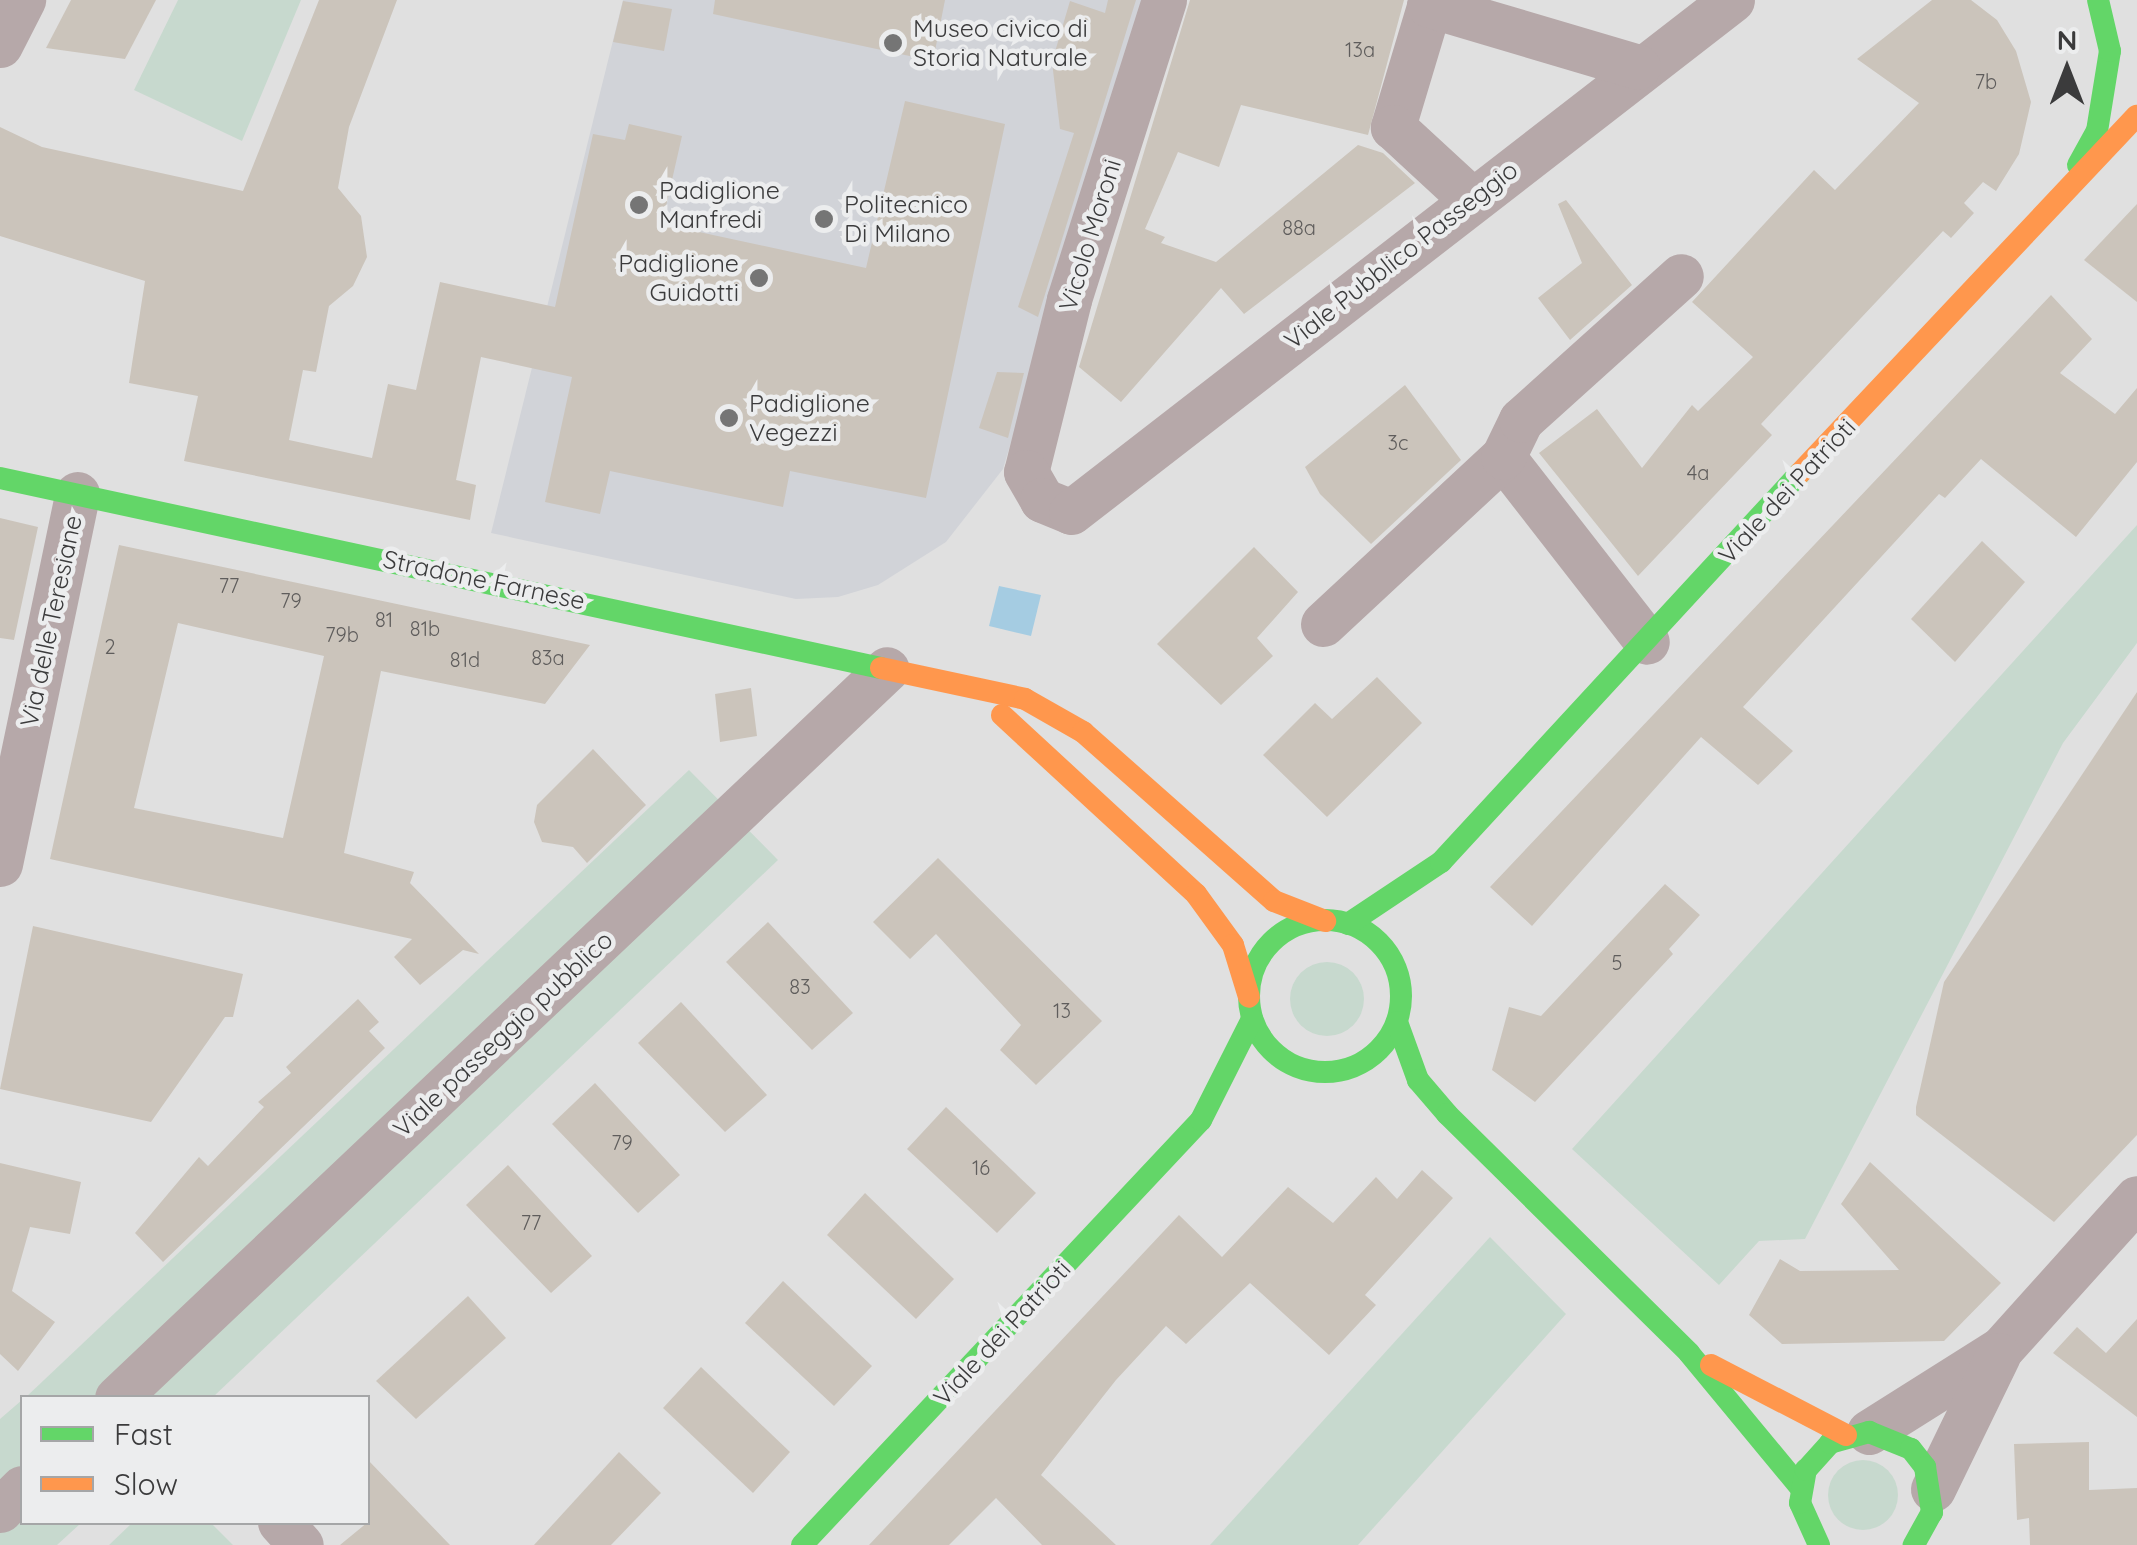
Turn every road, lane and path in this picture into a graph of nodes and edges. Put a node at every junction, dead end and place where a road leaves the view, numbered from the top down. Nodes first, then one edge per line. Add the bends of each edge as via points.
1 (23, 0) edge
2 (1164, 0) edge
3 (1732, 0) edge
4 (2098, 0) edge
5 (1430, 2) edge
6 (0, 45) edge
7 (1638, 66) junction
8 (2136, 119) edge
9 (2070, 181) junction
10 (1470, 199) junction
11 (1681, 276) dead end
12 (1503, 457) junction
13 (0, 478) edge
14 (77, 494) junction
15 (1071, 512) joint
16 (1323, 624) dead end
17 (1646, 642) junction
18 (888, 669) junction
19 (967, 687) junction
20 (1441, 862) junction
21 (0, 864) edge
22 (1420, 909) dead end
23 (1336, 923) junction
24 (1408, 932) dead end
25 (1394, 965) junction
26 (1251, 1008) junction
27 (1397, 1022) junction
28 (1348, 1068) junction
29 (1305, 1069) junction
30 (1276, 1082) dead end
31 (1244, 1096) dead end
32 (1447, 1114) junction
33 (1202, 1120) junction
34 (2137, 1198) edge
35 (2001, 1349) junction
36 (1689, 1353) junction
37 (138, 1390) edge
38 (1858, 1434) junction
39 (20, 1490) edge
40 (0, 1510) edge
41 (1936, 1510) junction
42 (1802, 1524) edge
43 (283, 1525) edge
44 (301, 1545) edge
45 (802, 1545) edge
46 (1914, 1545) edge

1 - 6 street
2 - 15 street, Vicolo Moroni via 1069,300 1026,472 1042,500
3 - 7 street, Viale Pubblico Passeggio
4 - 9 street via 2110,51 2097,130
5 - 7 street
5 - 10 street via 1393,127
7 - 10 street, Viale Pubblico Passeggio
8 - 9 street, Viale dei Patrioti
9 - 17 street, Viale dei Patrioti
10 - 15 street, Viale Pubblico Passeggio
11 - 12 street via 1521,420
12 - 16 street
12 - 17 street
13 - 14 street, Stradone Farnese
14 - 18 street, Stradone Farnese
14 - 21 street, Via delle Teresiane
17 - 20 street, Viale dei Patrioti
18 - 19 street, Stradone Farnese
18 - 37 street, Viale passeggio pubblico
19 - 23 street, Stradone Farnese via 1026,699 1082,732 1274,901
19 - 26 street, Stradone Farnese via 1054,758 1196,894 1233,945
20 - 22 street, Viale dei Patrioti
20 - 23 street, Viale dei Patrioti
23 - 25 street via 1367,933
23 - 26 street via 1294,926 1273,940 1258,960
24 - 25 street
25 - 27 street via 1401,997
26 - 29 street via 1272,1052
26 - 33 street, Viale dei Patrioti
27 - 28 street via 1384,1044
27 - 32 street via 1418,1080
28 - 29 street
28 - 32 street
29 - 30 street
31 - 33 street, Viale dei Patrioti
32 - 36 street
33 - 45 street, Viale dei Patrioti
34 - 35 street
35 - 38 street
35 - 41 street
36 - 38 street
36 - 42 street
38 - 41 street via 1911,1449
38 - 42 street via 1816,1455
39 - 40 street
41 - 46 street
43 - 44 street

